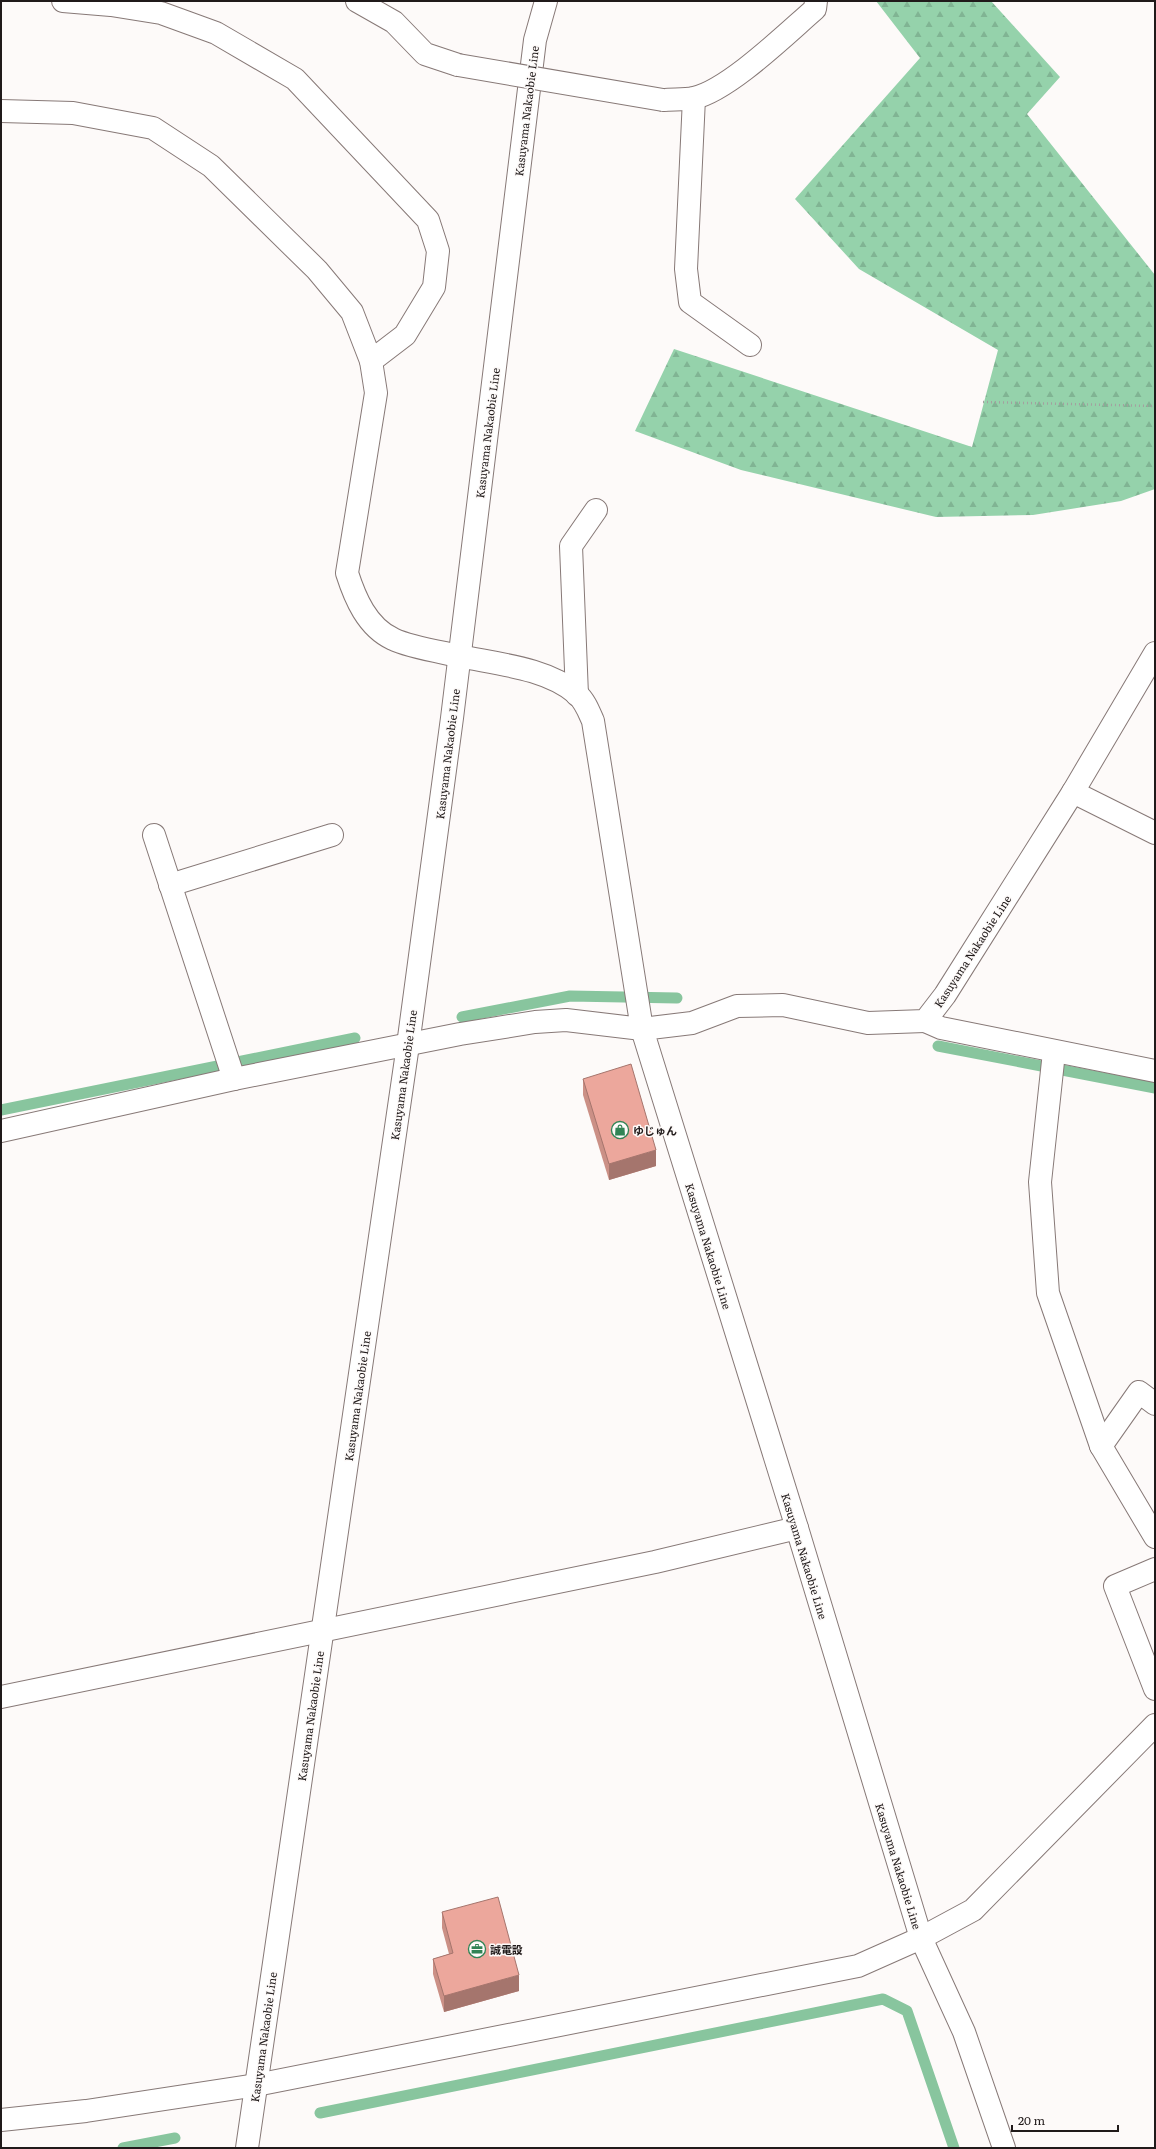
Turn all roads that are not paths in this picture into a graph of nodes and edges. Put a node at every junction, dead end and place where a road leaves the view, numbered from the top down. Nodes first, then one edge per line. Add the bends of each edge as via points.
1 (63, 1) edge
2 (357, 1) edge
3 (546, 1) edge
4 (816, 1) edge
5 (694, 98) junction
6 (1, 111) edge
7 (750, 345) dead end
8 (370, 361) junction
9 (596, 510) dead end
10 (1155, 654) edge
11 (459, 656) junction
12 (577, 695) junction
13 (1073, 792) junction
14 (1155, 833) edge
15 (154, 835) dead end
16 (332, 835) dead end
17 (170, 885) junction
18 (639, 1010) junction
19 (925, 1021) junction
20 (408, 1045) junction
21 (1053, 1064) junction
22 (230, 1067) junction
23 (1155, 1071) edge
24 (1, 1132) edge
25 (1155, 1404) edge
26 (1101, 1446) junction
27 (797, 1528) junction
28 (1155, 1537) edge
29 (1155, 1569) edge
30 (322, 1630) junction
31 (1155, 1689) edge
32 (1, 1697) edge
33 (1155, 1725) edge
34 (921, 1938) junction
35 (256, 2085) junction
36 (1, 2120) edge
37 (247, 2148) edge
38 (1004, 2148) edge

1 - 8 street via 161,13 216,33 295,79 428,220 438,251 434,287 405,335
2 - 5 street, bridge via 394,22 425,54 458,65 663,100
3 - 11 street, Kasuyama Nakaobie Line via 535,40
4 - 5 street via 815,9 748,66 722,85
5 - 7 street via 686,268 690,302
6 - 8 street, Kasuyama Nakaobie Line via 73,113 153,128 211,166 318,270 352,312
8 - 11 street, Kasuyama Nakaobie Line via 376,393 347,573 356,599 372,623 393,639
9 - 12 street via 571,546
10 - 13 street, Kasuyama Nakaobie Line
11 - 12 street, Kasuyama Nakaobie Line via 532,672 557,681
11 - 20 street, Kasuyama Nakaobie Line
12 - 18 street, Kasuyama Nakaobie Line via 587,707 593,721
13 - 14 street
13 - 19 street, Kasuyama Nakaobie Line via 945,995
15 - 17 street
16 - 17 street
17 - 22 street
18 - 19 street via 692,1023 736,1006 783,1005 868,1023
18 - 20 street via 535,1022
18 - 27 street, Kasuyama Nakaobie Line
19 - 21 street
20 - 22 street
20 - 30 street, Kasuyama Nakaobie Line
21 - 23 street
21 - 26 street via 1040,1182 1048,1293
22 - 24 street
25 - 26 street via 1139,1392
26 - 28 street
27 - 30 street via 655,1562
27 - 34 street, Kasuyama Nakaobie Line
29 - 31 street via 1115,1586
30 - 32 street
30 - 35 street, Kasuyama Nakaobie Line
33 - 34 street via 973,1910
34 - 35 street via 858,1966
34 - 38 street, Kasuyama Nakaobie Line via 964,2032
35 - 36 street via 86,2111
35 - 37 street, Kasuyama Nakaobie Line

